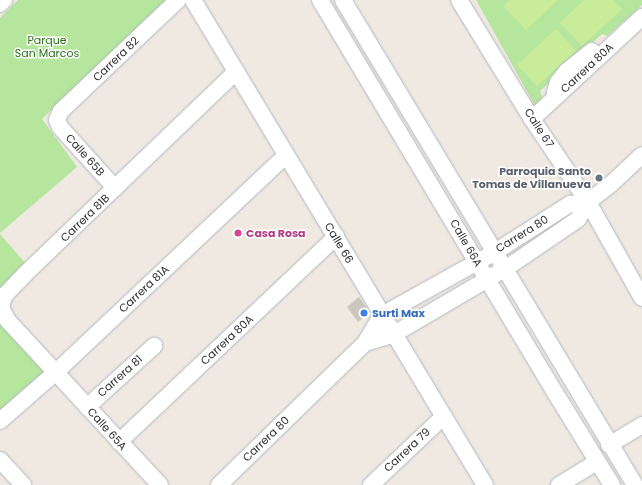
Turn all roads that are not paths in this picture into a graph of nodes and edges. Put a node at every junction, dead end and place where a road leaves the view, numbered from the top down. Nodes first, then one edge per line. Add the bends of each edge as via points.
1 (4, 0) edge
2 (178, 0) edge
3 (193, 0) edge
4 (320, 0) edge
5 (343, 0) edge
6 (459, 0) edge
7 (0, 4) edge
8 (642, 17) edge
9 (236, 72) junction
10 (532, 119) junction
11 (57, 120) joint
12 (286, 155) junction
13 (642, 155) edge
14 (115, 188) junction
15 (588, 202) junction
16 (336, 237) junction
17 (495, 252) junction
18 (477, 262) junction
19 (505, 269) junction
20 (486, 278) junction
21 (641, 295) edge
22 (382, 315) junction
23 (394, 334) junction
24 (365, 343) junction
25 (154, 346) dead end
26 (56, 372) junction
27 (87, 407) junction
28 (444, 416) junction
29 (0, 421) edge
30 (642, 425) edge
31 (119, 442) junction
32 (610, 445) junction
33 (0, 460) edge
34 (598, 462) junction
35 (23, 485) edge
36 (160, 485) edge
37 (219, 485) edge
38 (370, 485) edge
39 (486, 485) edge
40 (559, 485) edge
41 (612, 485) edge
42 (635, 485) edge

1 - 7 street
2 - 11 street, Carrera 82 via 61,111
3 - 9 street, Calle 66
4 - 18 street, Calle 66A
5 - 17 street, Calle 66A
6 - 10 street, Calle 67
8 - 10 street, Carrera 80A
9 - 12 street, Calle 66
9 - 14 street, Carrera 81B
10 - 15 street, Calle 67
11 - 14 street, Calle 65B via 60,127
12 - 16 street, Calle 66
12 - 26 street, Carrera 81A
13 - 15 street, Carrera 80
14 - 26 street, Carrera 81B via 4,296 0,308 8,321
15 - 17 street, Carrera 80 via 570,204
15 - 19 street, Carrera 80 via 578,219
15 - 21 street, Calle 67
16 - 22 street, Calle 66
16 - 31 street, Carrera 80A
17 - 18 street, Carrera 80
17 - 19 street, Calle 66A
18 - 20 street, Calle 66A
18 - 22 street, Carrera 80
19 - 20 street, Carrera 80
19 - 32 street, Calle 66A
20 - 23 street, Carrera 80
20 - 34 street, Calle 66A
22 - 23 street, Calle 66
22 - 24 street, Carrera 80
23 - 24 street, Carrera 80
23 - 28 street, Calle 66
24 - 37 street, Carrera 80
25 - 27 street, Carrera 81
26 - 27 street, Calle 65A
26 - 29 street, Carrera 81A
27 - 31 street, Calle 65A
28 - 38 street, Carrera 79
28 - 39 street, Calle 66
30 - 32 street
31 - 36 street, Calle 65A
32 - 42 street, Calle 66A
33 - 35 street
34 - 40 street
34 - 41 street, Calle 66A

